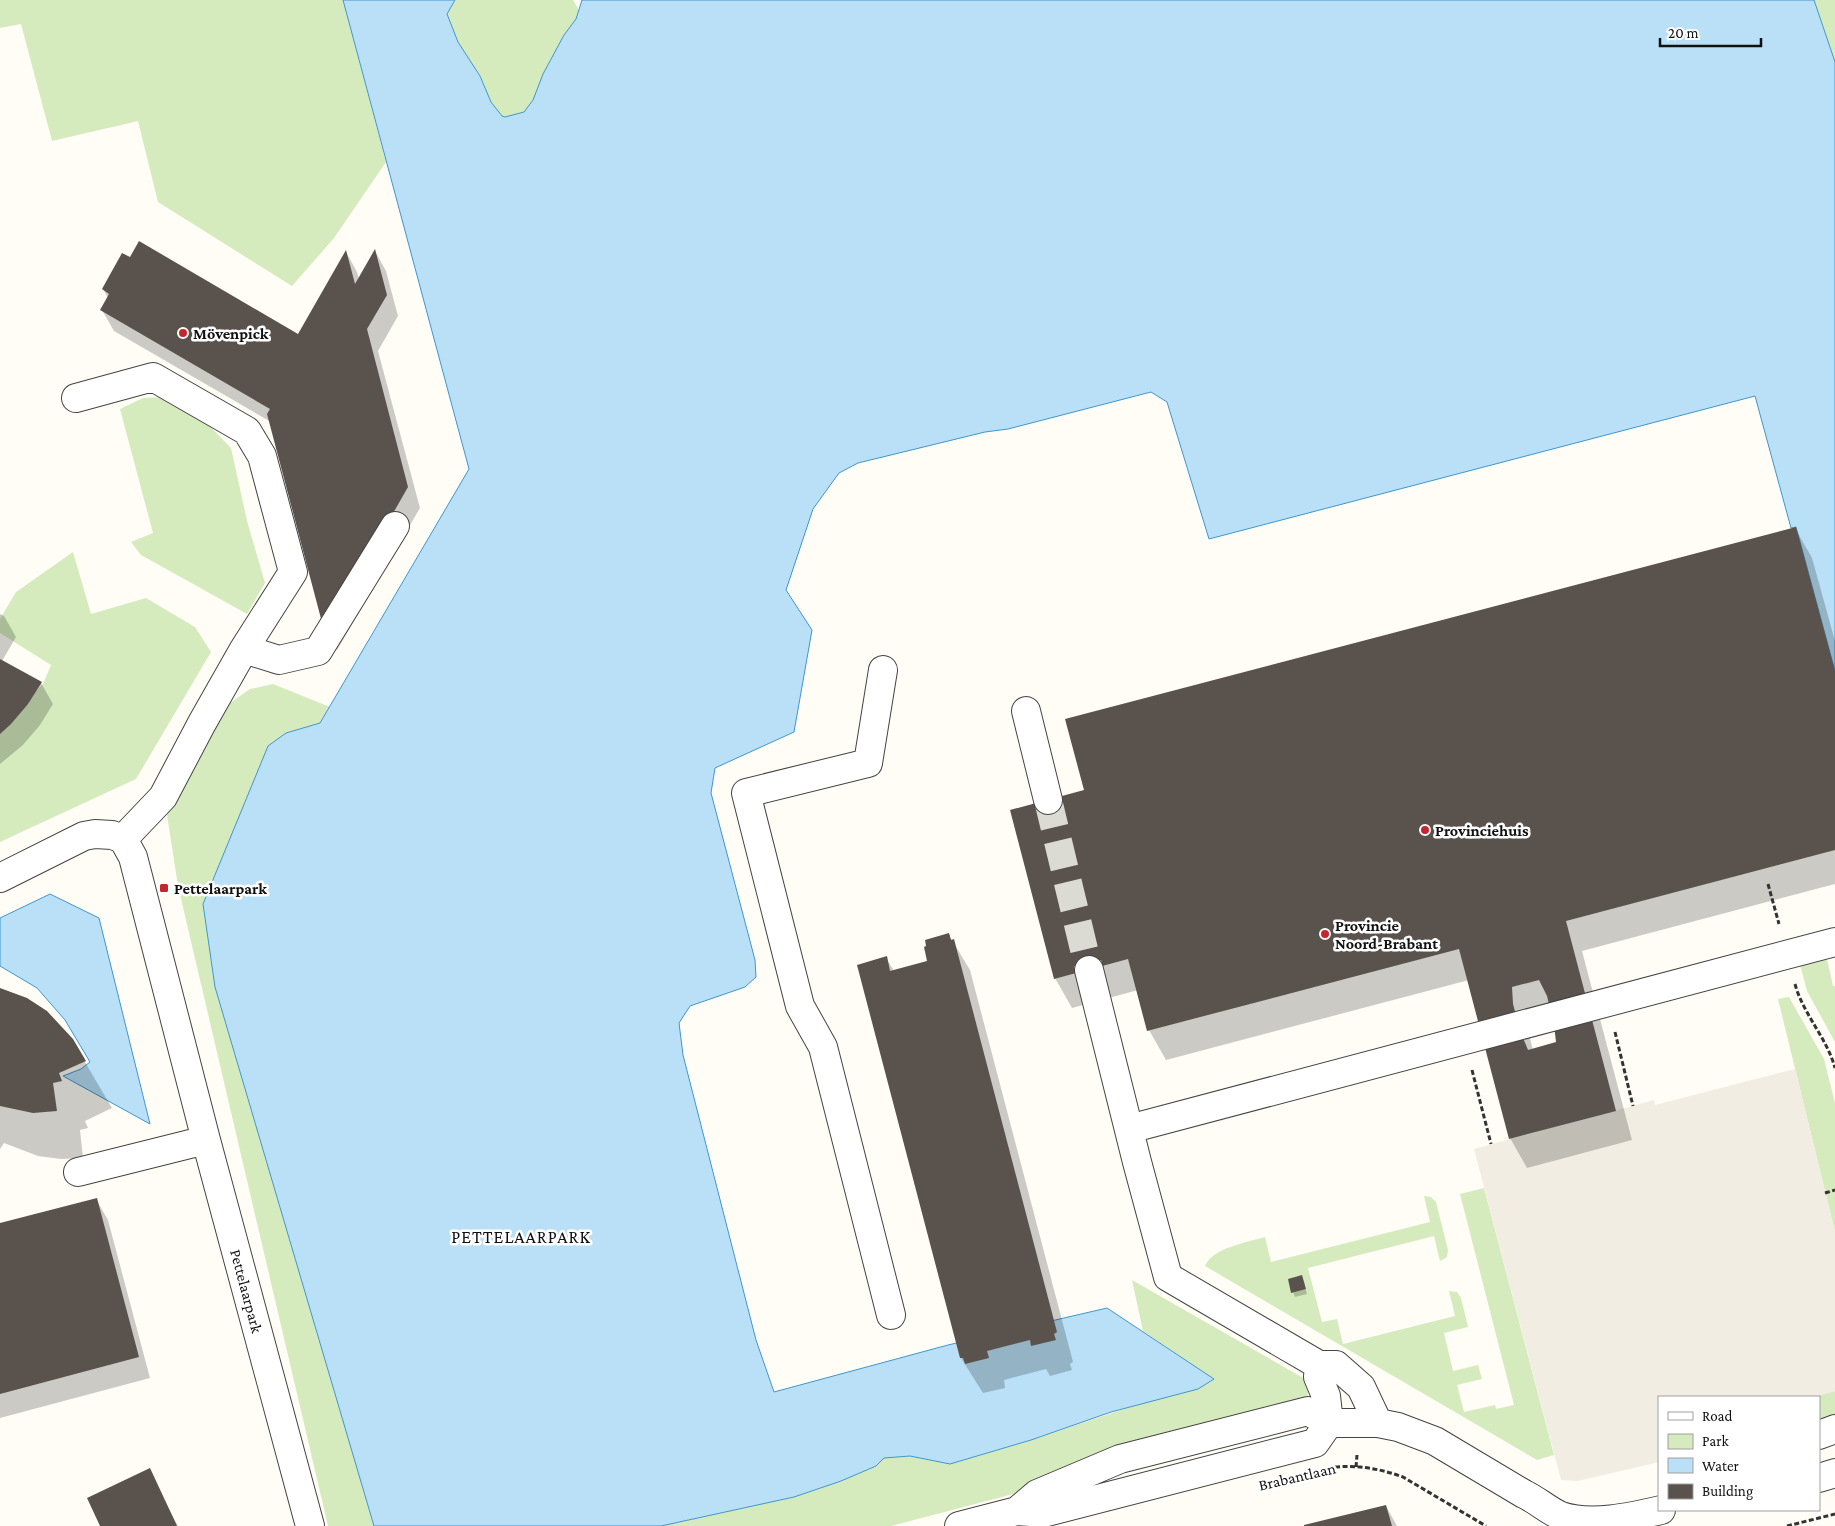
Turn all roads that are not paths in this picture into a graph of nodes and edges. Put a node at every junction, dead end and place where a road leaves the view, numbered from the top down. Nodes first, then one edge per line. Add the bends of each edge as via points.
1 (76, 398) dead end
2 (395, 526) dead end
3 (244, 649) junction
4 (883, 670) dead end
5 (1026, 712) dead end
6 (1048, 800) tunnel mouth
7 (123, 839) junction
8 (0, 878) edge
9 (1835, 942) edge
10 (1089, 970) tunnel mouth
11 (1128, 1129) junction
12 (206, 1140) junction
13 (78, 1172) dead end
14 (891, 1316) dead end
15 (1319, 1365) junction
16 (1329, 1423) junction
17 (1378, 1423) junction
18 (1835, 1429) edge
19 (1820, 1435) edge
20 (1835, 1473) edge
21 (1820, 1478) edge
22 (1658, 1511) edge
23 (1583, 1523) edge
24 (310, 1526) edge
25 (959, 1526) edge

1 - 3 street via 152,377 247,431 262,456 293,572
2 - 3 street via 318,651 279,660
3 - 7 street via 163,797
4 - 14 street via 868,763 746,793 800,1006 823,1047
5 - 6 street
7 - 8 street via 105,833 84,836
7 - 12 street, Pettelaarpark via 133,857
9 - 11 street
10 - 11 street
11 - 15 street via 1168,1277
12 - 13 street
12 - 24 street, Pettelaarpark
15 - 16 street via 1318,1377 1326,1396
15 - 17 street via 1336,1365 1361,1387
16 - 17 street
16 - 25 street via 1308,1411 1120,1459 1036,1494 1017,1511
17 - 23 street via 1435,1441 1560,1516
18 - 19 street
20 - 21 street
22 - 23 street via 1619,1520

